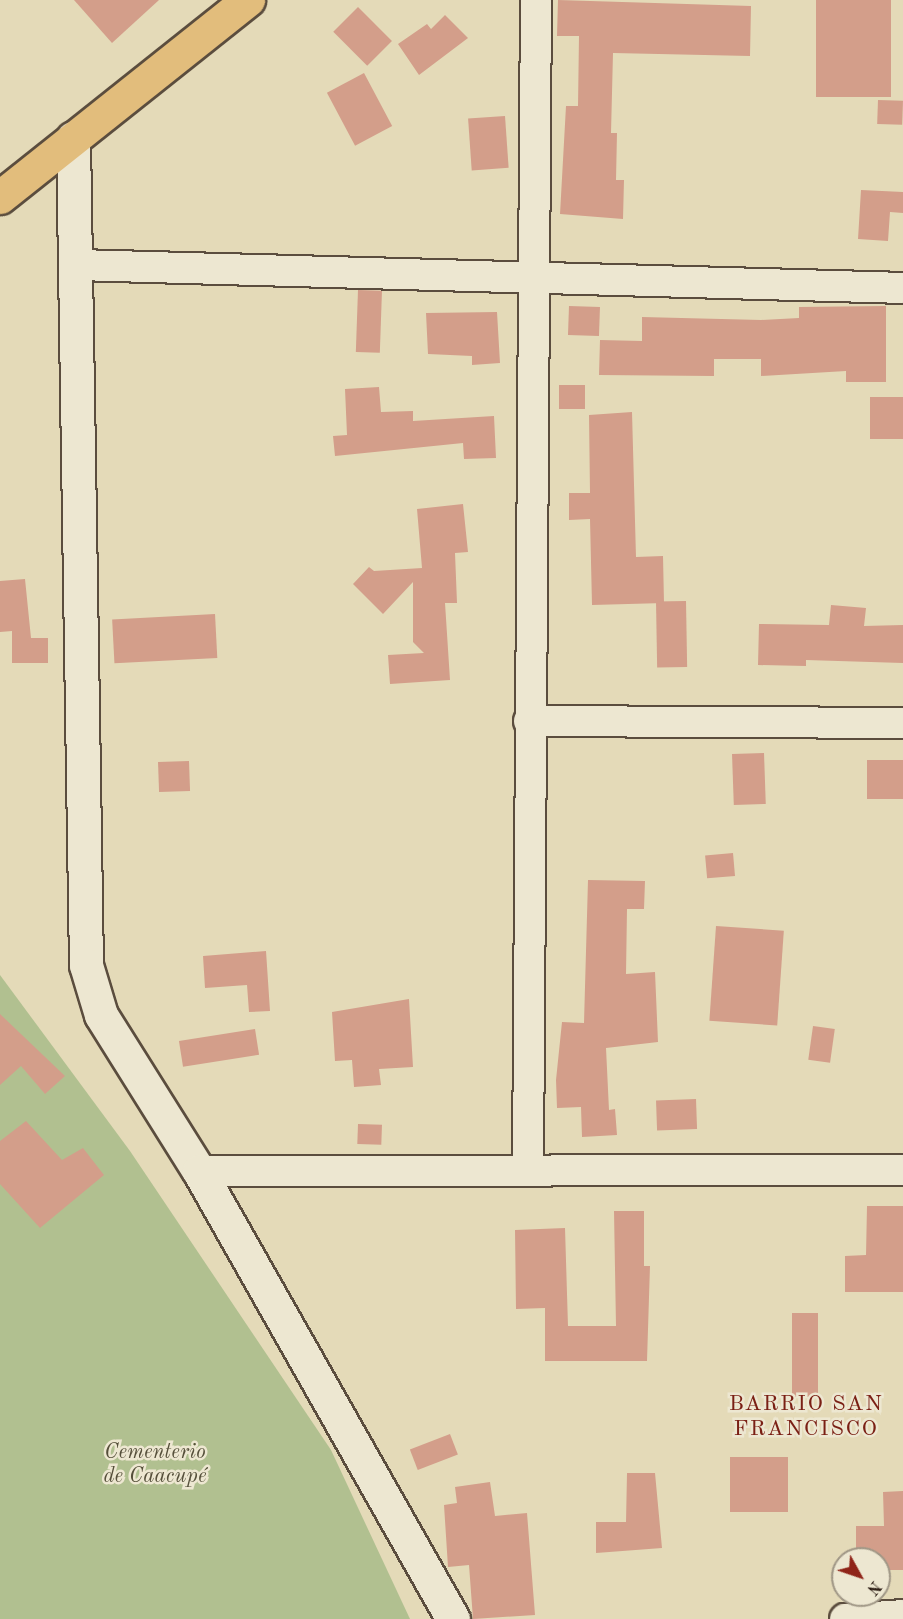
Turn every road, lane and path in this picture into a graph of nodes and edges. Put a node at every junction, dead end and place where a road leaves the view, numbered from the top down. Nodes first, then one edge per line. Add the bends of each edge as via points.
1 (248, 0) edge
2 (536, 0) edge
3 (73, 138) junction
4 (5, 190) edge
5 (77, 265) junction
6 (535, 275) junction
7 (903, 288) edge
8 (529, 721) junction
9 (903, 723) edge
10 (528, 1167) junction
11 (903, 1170) edge
12 (199, 1171) junction
13 (903, 1615) edge
14 (453, 1619) edge
15 (845, 1619) edge

1 - 3 main road
2 - 6 street
3 - 4 main road
3 - 5 street
5 - 6 street
5 - 12 street via 87,965 101,1015
6 - 7 street
6 - 8 street
8 - 9 street
8 - 10 street
10 - 11 street
10 - 12 street
12 - 14 street
13 - 15 street

